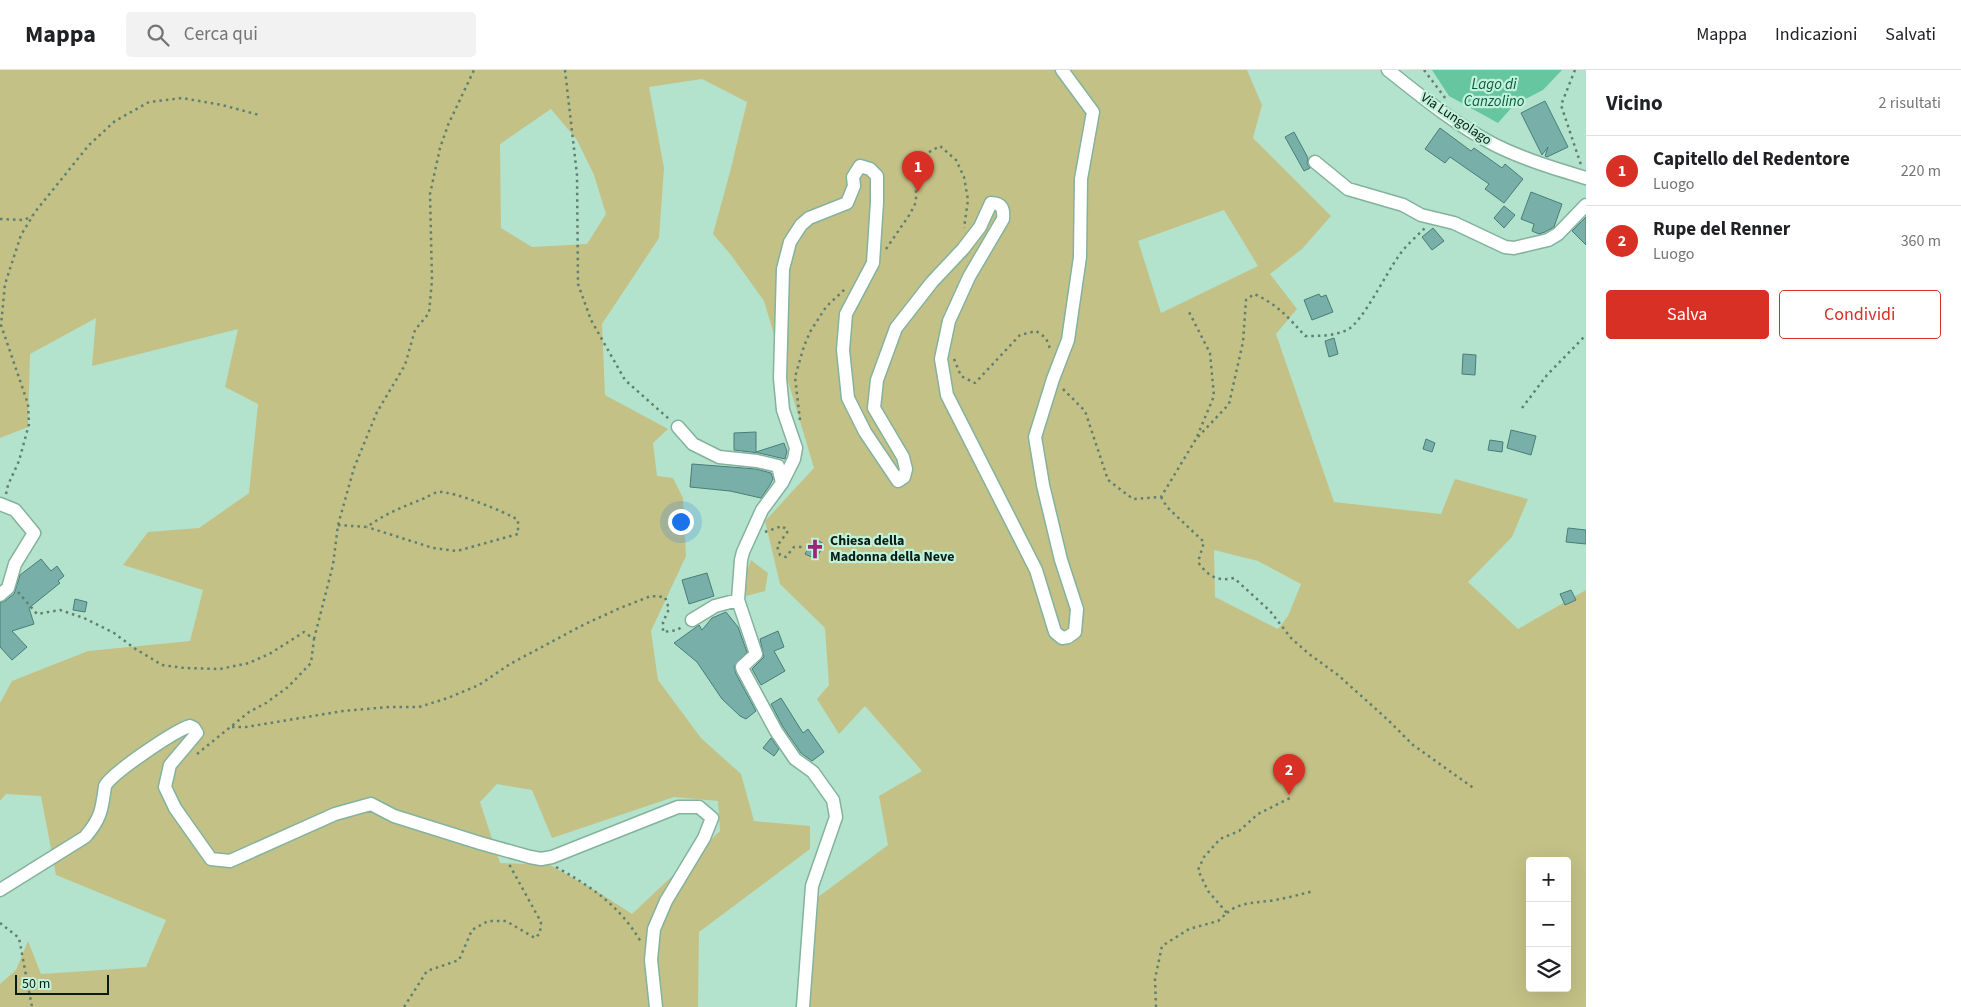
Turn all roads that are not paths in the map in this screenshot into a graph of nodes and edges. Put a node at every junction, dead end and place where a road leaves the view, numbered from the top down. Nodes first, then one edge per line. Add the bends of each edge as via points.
1 (1062, 70) edge
2 (1388, 70) edge
3 (1315, 162) dead end
4 (1586, 178) edge
5 (1586, 205) edge
6 (678, 427) road end
7 (782, 483) junction
8 (1, 504) edge
9 (0, 595) edge
10 (738, 600) junction
11 (692, 620) road end
12 (0, 890) edge
13 (656, 1007) edge
14 (803, 1007) edge

1 - 7 street via 1093,112 1081,179 1080,257 1068,340 1035,437 1061,560 1076,609 1075,632 1062,638 1055,632 1036,570 947,394 941,359 949,321 969,277 1003,219 1004,210 997,203 992,203 980,227 896,328 876,380 874,408 903,457 906,469 904,477 898,481 865,432 848,398 843,350 846,314 873,263 877,176 860,166 852,177 854,186 847,203 809,218 801,225 790,242 783,269 780,378 783,410 796,448 794,460
2 - 4 street, Via Lungolago via 1455,120 1497,146
3 - 5 street via 1348,189 1454,223 1505,247 1548,240
6 - 7 street via 693,444 719,457 778,466
7 - 10 street via 762,510 743,552
8 - 9 street via 15,510 34,532 15,564 8,588
10 - 11 street via 715,606
10 - 14 street via 756,654 742,667 743,670 795,759 813,772 832,800 836,817 812,886
12 - 13 street via 85,837 102,812 107,783 124,767 190,726 197,733 170,765 165,787 175,808 211,859 230,861 335,814 371,804 394,816 541,859 678,807 700,807 712,818 654,929 651,960

